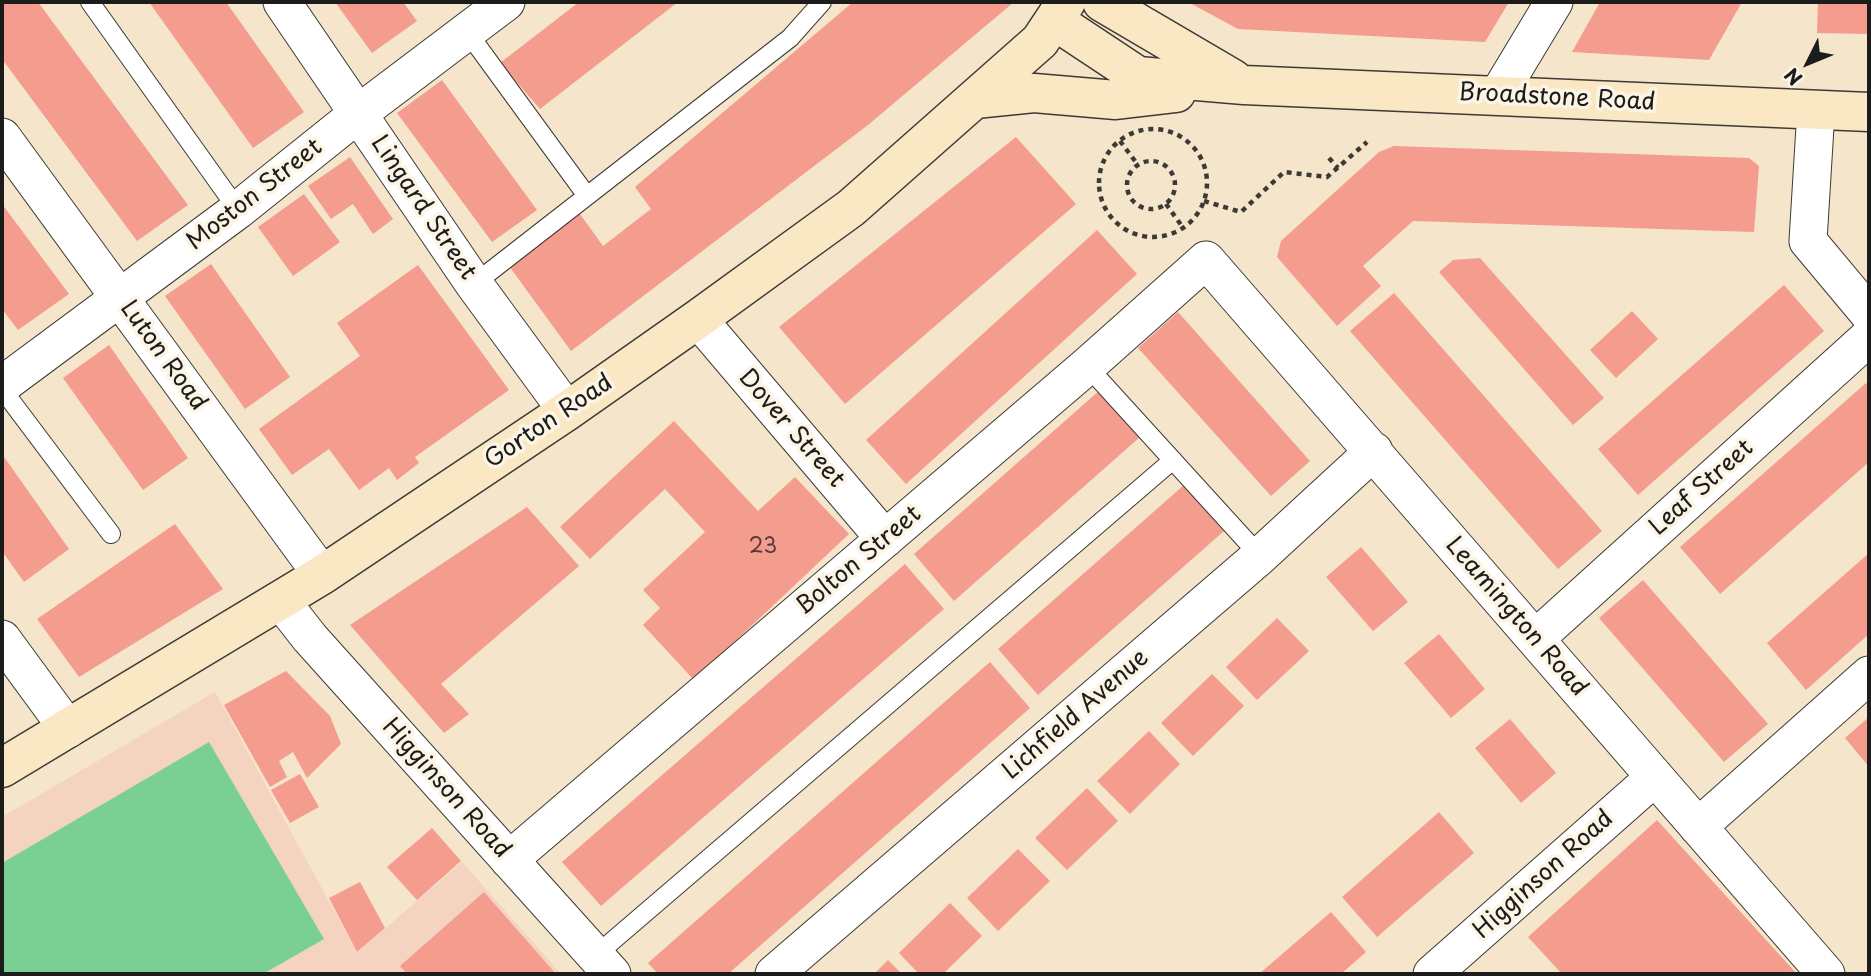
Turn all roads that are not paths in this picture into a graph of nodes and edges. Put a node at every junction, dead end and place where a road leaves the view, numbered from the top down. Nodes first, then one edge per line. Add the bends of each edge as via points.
1 (90, 2) edge
2 (282, 2) edge
3 (821, 2) edge
4 (1102, 2) edge
5 (1554, 2) edge
6 (1061, 11) edge
7 (484, 13) edge
8 (1244, 85) junction
9 (1498, 95) junction
10 (975, 99) junction
11 (1816, 110) junction
12 (1869, 112) edge
13 (359, 113) junction
14 (2, 137) edge
15 (587, 196) junction
16 (239, 210) junction
17 (1206, 260) joint
18 (474, 284) junction
19 (120, 297) junction
20 (1869, 314) edge
21 (698, 318) junction
22 (1869, 337) edge
23 (1087, 366) junction
24 (2, 387) edge
25 (567, 411) junction
26 (1374, 451) junction
27 (1173, 460) junction
28 (110, 534) dead end
29 (885, 539) junction
30 (1260, 556) junction
31 (322, 575) junction
32 (281, 601) junction
33 (2, 639) edge
34 (1535, 639) junction
35 (1869, 675) edge
36 (68, 729) junction
37 (2, 768) edge
38 (1655, 777) junction
39 (1698, 827) junction
40 (509, 860) junction
41 (604, 965) edge
42 (774, 974) edge
43 (1432, 974) edge
44 (1826, 974) edge

1 - 16 lane
2 - 13 street, Lingard Street
3 - 15 lane via 790,38
4 - 8 main road, Broadstone Road
5 - 9 street
6 - 8 main road, Broadstone Road via 1138,76
6 - 10 main road, Gorton Road via 1040,41
7 - 13 street, Moston Street
7 - 15 lane
8 - 9 main road, Broadstone Road
8 - 10 main road via 1116,100 1034,93
9 - 11 main road, Broadstone Road
10 - 21 main road, Gorton Road via 851,208
11 - 12 main road, Broadstone Road
11 - 20 street via 1808,242
13 - 16 street, Moston Street
13 - 18 street, Lingard Street
14 - 19 street, Luton Road
15 - 18 lane
16 - 19 street, Moston Street
17 - 23 street, Bolton Street
17 - 26 street, Leamington Road
18 - 25 street, Lingard Street
19 - 24 street, Moston Street
19 - 31 street, Luton Road
21 - 25 main road, Gorton Road
21 - 29 street, Dover Street
22 - 34 street, Leaf Street
23 - 27 lane
23 - 29 street, Bolton Street
24 - 28 lane
25 - 31 main road, Gorton Road
26 - 30 street, Lichfield Avenue
26 - 34 street, Leamington Road
27 - 30 lane
27 - 41 lane
29 - 40 street, Bolton Street
30 - 42 street, Lichfield Avenue
31 - 32 main road, Gorton Road
32 - 36 main road, Gorton Road
32 - 40 street, Higginson Road
33 - 36 street
34 - 38 street, Leamington Road
35 - 39 street
36 - 37 main road, Gorton Road
38 - 39 street, Leamington Road
38 - 43 street, Higginson Road
39 - 44 street, Leamington Road
40 - 41 street, Higginson Road

